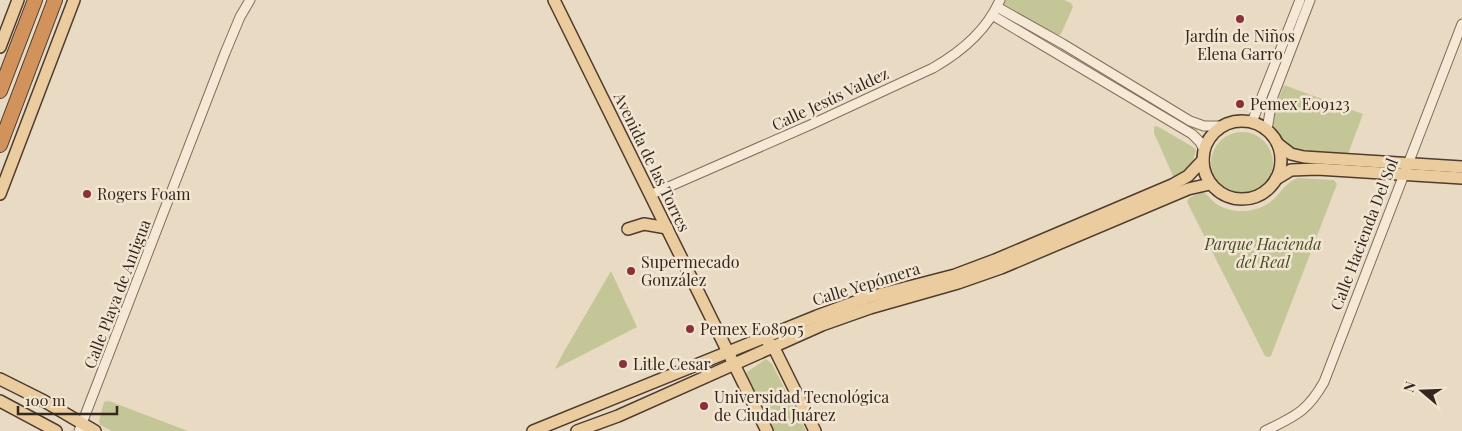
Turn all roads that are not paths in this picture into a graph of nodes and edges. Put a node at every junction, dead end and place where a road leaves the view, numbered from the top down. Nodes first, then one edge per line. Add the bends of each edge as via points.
1 (18, 0) edge
2 (35, 0) edge
3 (55, 0) edge
4 (74, 0) edge
5 (250, 0) edge
6 (554, 0) edge
7 (1300, 0) edge
8 (1310, 0) edge
9 (996, 8) edge
10 (1462, 24) edge
11 (0, 47) edge
12 (0, 91) edge
13 (1252, 122) junction
14 (1222, 126) junction
15 (1267, 130) junction
16 (1278, 144) junction
17 (0, 145) edge
18 (1203, 155) junction
19 (1462, 167) edge
20 (1405, 169) junction
21 (1462, 178) edge
22 (1276, 179) junction
23 (1210, 184) junction
24 (0, 194) edge
25 (650, 195) junction
26 (667, 228) junction
27 (628, 229) dead end
28 (761, 340) junction
29 (773, 346) junction
30 (729, 352) junction
31 (734, 364) junction
32 (0, 379) edge
33 (0, 401) edge
34 (81, 428) edge
35 (56, 431) edge
36 (95, 431) edge
37 (533, 431) edge
38 (576, 431) edge
39 (767, 431) edge
40 (815, 431) edge
41 (1265, 431) edge

1 - 11 main road
2 - 12 highway
3 - 17 highway
4 - 24 main road
5 - 34 street, Calle Playa de Antigua via 225,53
6 - 25 main road, Avenida de las Torres
7 - 13 street
8 - 15 street via 1272,99
9 - 14 street via 1190,121 1204,126
9 - 18 street via 1192,134 1200,142
9 - 25 street, Calle Jesús Valdez via 978,33 933,68 810,126
10 - 20 street, Calle Hacienda Del Sol
13 - 14 main road via 1232,122
13 - 15 main road
14 - 18 main road via 1214,132
15 - 16 main road
16 - 20 main road via 1291,154 1304,157
16 - 22 main road via 1281,162
18 - 23 main road
18 - 28 main road, Calle Yepómera via 1188,176 1172,185 995,260 955,275 866,298
19 - 20 main road
20 - 21 main road
20 - 22 main road via 1300,169 1291,170
20 - 41 street, Calle Hacienda Del Sol via 1316,397 1301,413
22 - 23 main road via 1263,193 1244,199 1225,196
23 - 29 main road, Calle Yepómera via 1188,188 1001,268 870,308
25 - 26 main road, Avenida de las Torres
26 - 27 main road via 651,224
26 - 30 main road, Avenida de las Torres
28 - 29 main road
28 - 30 main road, Calle Yepómera
29 - 31 main road, Calle Yepómera
29 - 40 main road
30 - 31 main road, Avenida de las Torres
30 - 37 main road, Calle Yepómera
31 - 38 main road, Calle Yepómera via 618,416
31 - 39 main road, Avenida de las Torres
32 - 34 main road via 44,401
33 - 35 main road
34 - 36 main road

